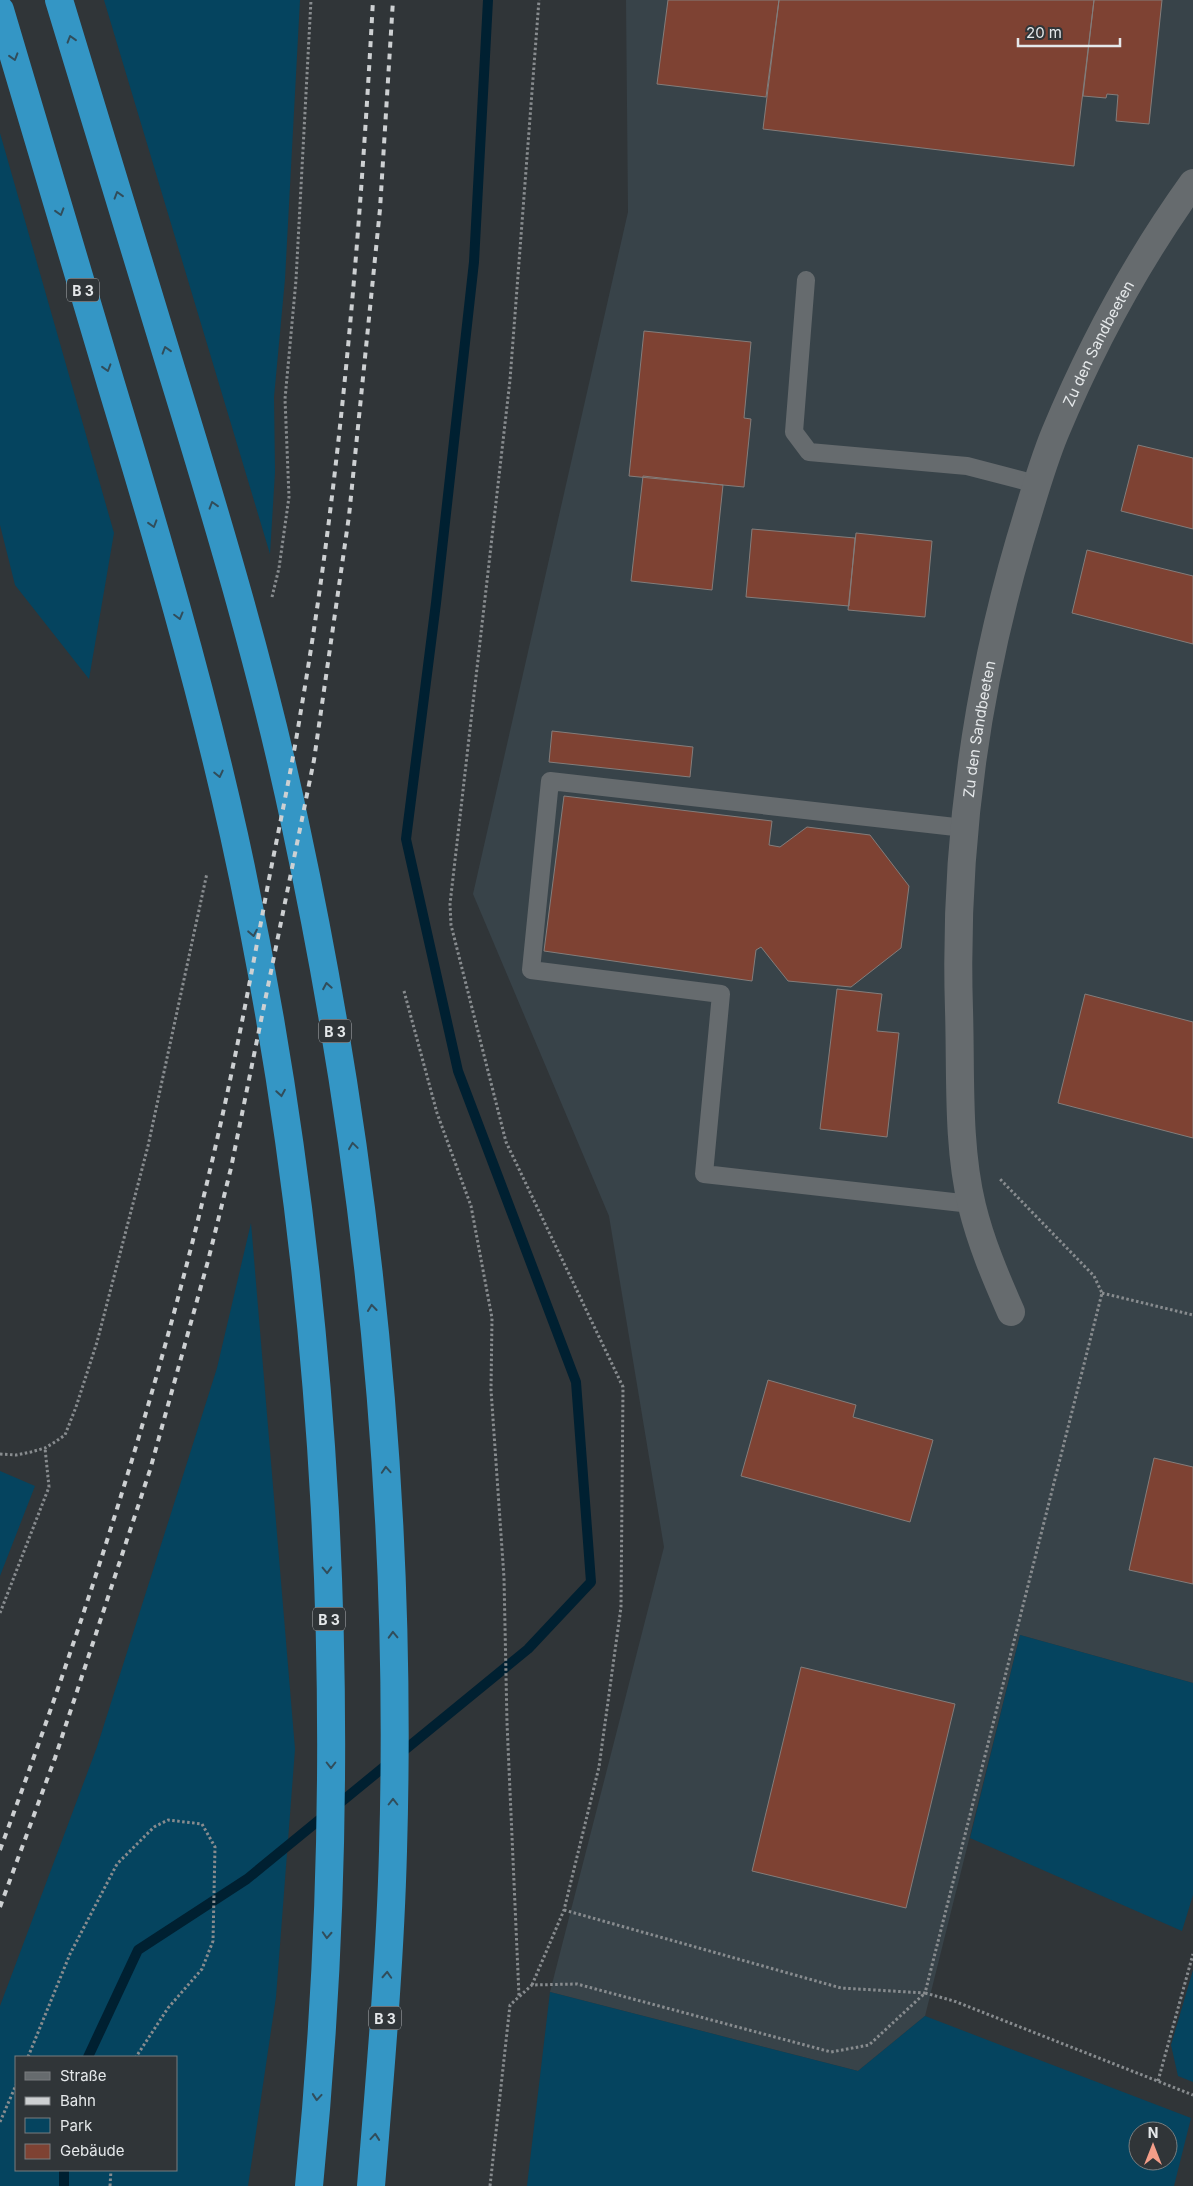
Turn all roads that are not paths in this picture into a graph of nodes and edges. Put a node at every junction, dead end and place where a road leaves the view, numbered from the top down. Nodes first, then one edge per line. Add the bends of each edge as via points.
1 (58, 0) edge
2 (0, 10) edge
3 (1193, 183) edge
4 (806, 280) dead end
5 (1036, 484) junction
6 (964, 828) junction
7 (971, 1204) junction
8 (1011, 1312) dead end
9 (309, 2186) edge
10 (371, 2186) edge

10 -> 1 highway, B 3 via 385,2018 393,1851 394,1683 389,1518 379,1377 346,1099 296,824 264,688 227,552
2 -> 9 highway, B 3 via 167,569 205,714 262,973 284,1108 316,1382 325,1522 331,1716 329,1886 323,2016
3 - 5 street, Zu den Sandbeeten via 1118,299 1054,435
4 - 5 lane via 794,432 809,452 967,466
5 - 6 street, Zu den Sandbeeten via 991,655 978,718
6 - 7 street, Zu den Sandbeeten via 958,965 963,1140
6 - 7 lane via 550,781 531,970 721,994 704,1174
7 - 8 street, Zu den Sandbeeten

